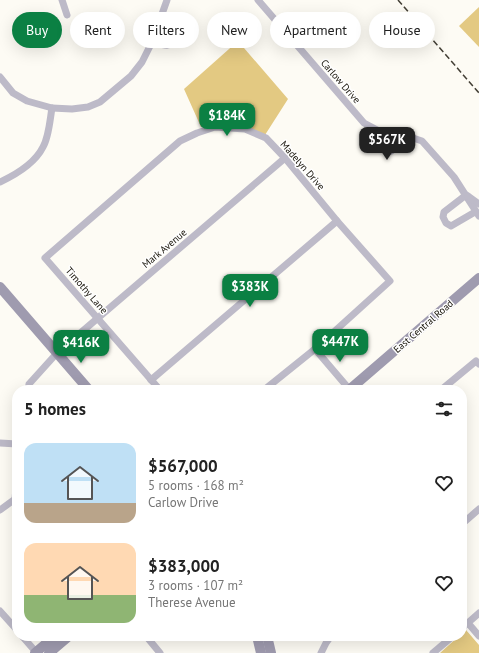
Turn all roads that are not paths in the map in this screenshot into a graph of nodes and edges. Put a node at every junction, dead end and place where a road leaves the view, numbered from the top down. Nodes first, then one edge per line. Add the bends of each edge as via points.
1 (62, 0) edge
2 (167, 0) edge
3 (258, 0) edge
4 (162, 12) edge
5 (67, 15) dead end
6 (149, 48) edge
7 (0, 76) edge
8 (52, 108) junction
9 (382, 132) junction
10 (398, 134) junction
11 (285, 158) junction
12 (0, 182) edge
13 (466, 195) junction
14 (479, 204) edge
15 (477, 214) edge
16 (337, 221) junction
17 (46, 258) joint
18 (479, 278) edge
19 (0, 287) edge
20 (97, 318) junction
21 (315, 349) junction
22 (57, 353) junction
23 (478, 362) edge
24 (151, 380) junction
25 (29, 385) edge
26 (85, 385) edge
27 (156, 385) edge
28 (270, 385) edge
29 (345, 385) edge
30 (355, 385) edge
31 (448, 385) edge
32 (0, 443) edge
33 (12, 444) edge
34 (12, 502) edge
35 (479, 509) edge
36 (0, 510) edge
37 (467, 520) edge
38 (0, 612) edge
39 (479, 613) edge
40 (467, 623) edge
41 (12, 625) edge
42 (467, 627) edge
43 (479, 636) edge
44 (26, 641) edge
45 (49, 641) edge
46 (63, 641) edge
47 (150, 641) edge
48 (258, 641) edge
49 (268, 641) edge
50 (327, 641) edge
51 (447, 641) edge
52 (35, 653) edge
53 (49, 653) edge
54 (160, 653) edge
55 (261, 653) edge
56 (271, 653) edge
57 (321, 653) edge
58 (433, 653) edge

1 - 5 street
2 - 4 street
3 - 9 street, Carlow Drive via 364,123
6 - 8 street via 131,76 100,102 88,107
7 - 8 street via 13,93 27,101
8 - 12 street via 44,147 30,164
9 - 10 street, Carlow Drive
9 - 10 street via 382,148 389,152 396,146
10 - 13 street, Carlow Drive via 422,140
11 - 16 street, Madelyn Drive
11 - 17 street, Madelyn Drive via 266,138 245,129 215,127 180,140
11 - 20 street, Mark Avenue
13 - 14 street, Carlow Drive
13 - 15 street, Carlow Drive
13 - 15 street, Carlow Drive via 444,212 443,218 451,226
16 - 21 street, Madelyn Drive via 390,281
16 - 24 street
17 - 20 street, Timothy Lane
18 - 30 main road, East Central Road
19 - 22 main road
20 - 22 street, Mark Avenue
20 - 24 street, Timothy Lane
21 - 28 street
21 - 29 street
22 - 25 street, Mark Avenue
22 - 26 main road
23 - 31 street
24 - 27 street, Timothy Lane
32 - 33 street
34 - 36 street
35 - 37 street
38 - 41 street
39 - 40 street
42 - 43 street
44 - 52 street
45 - 52 main road
46 - 53 main road
47 - 54 street
48 - 55 main road
49 - 56 main road
50 - 57 street
51 - 58 street

